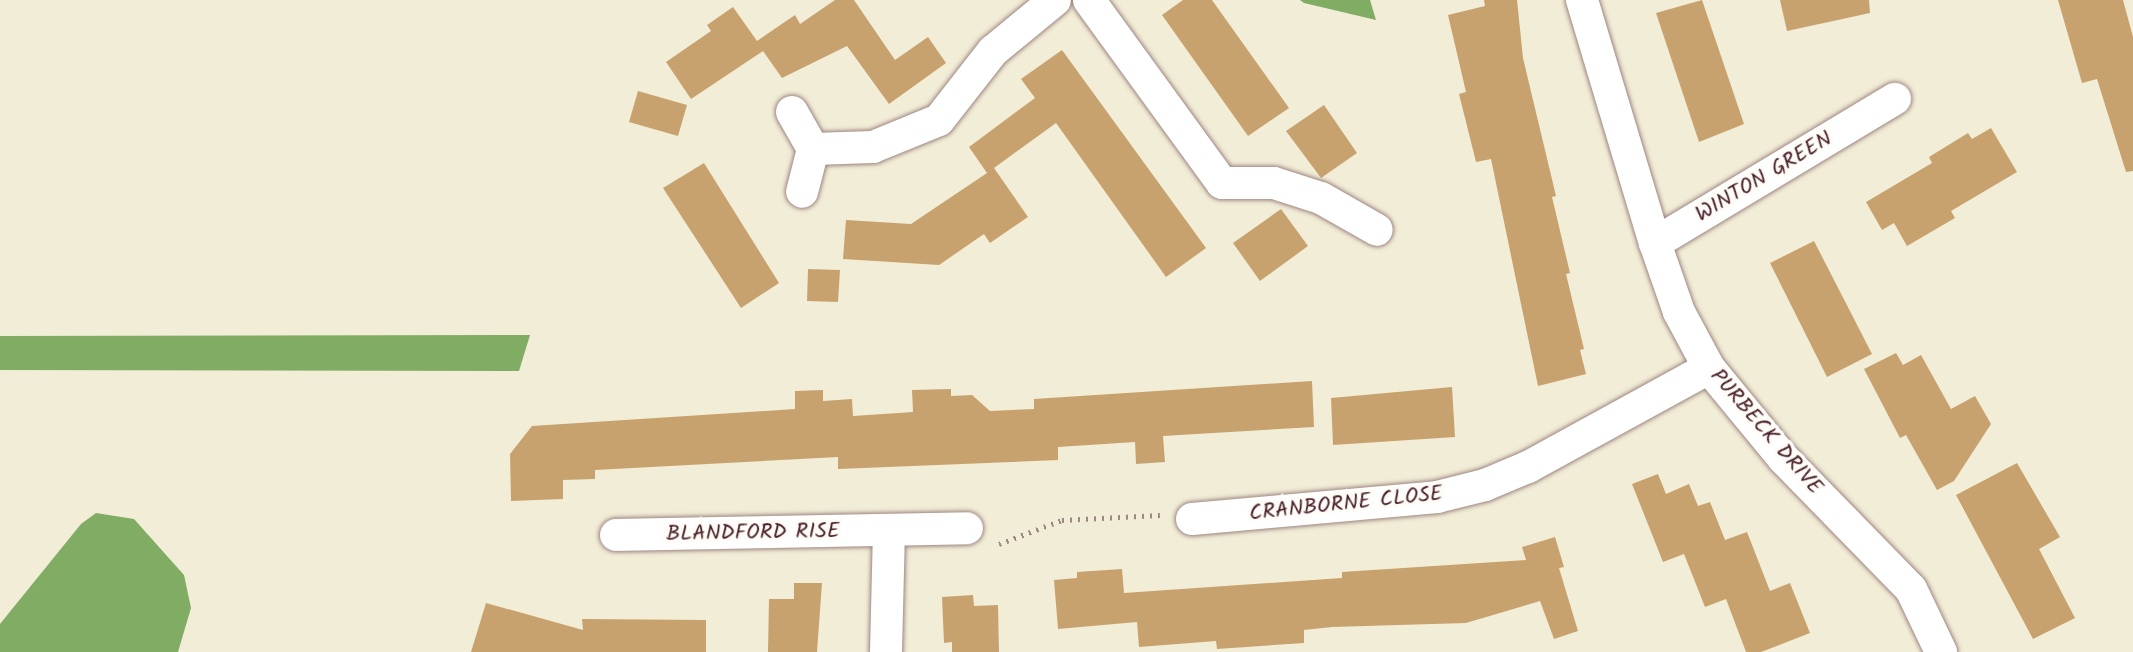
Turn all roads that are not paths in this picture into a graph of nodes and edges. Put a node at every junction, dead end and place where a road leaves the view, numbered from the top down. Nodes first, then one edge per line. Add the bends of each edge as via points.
1 (1055, 0) edge
2 (1089, 0) edge
3 (1582, 0) edge
4 (1875, 99) dead end
5 (792, 112) dead end
6 (813, 149) junction
7 (802, 192) dead end
8 (1377, 230) dead end
9 (1655, 243) junction
10 (1709, 368) junction
11 (1192, 518) road end
12 (967, 528) road end
13 (889, 531) junction
14 (616, 535) dead end
15 (886, 652) edge
16 (1941, 652) edge

1 - 6 street via 993,51 939,120 873,147
2 - 8 street via 1222,183 1274,183 1321,198
3 - 9 street, PURBECK DRIVE
4 - 9 street, WINTON GREEN
5 - 6 street
6 - 7 street
9 - 10 street, PURBECK DRIVE via 1679,312
10 - 11 street, CRANBORNE CLOSE via 1485,485 1437,497
10 - 16 street, PURBECK DRIVE via 1783,458 1911,589
12 - 13 street, BLANDFORD RISE
13 - 14 street, BLANDFORD RISE
13 - 15 street

